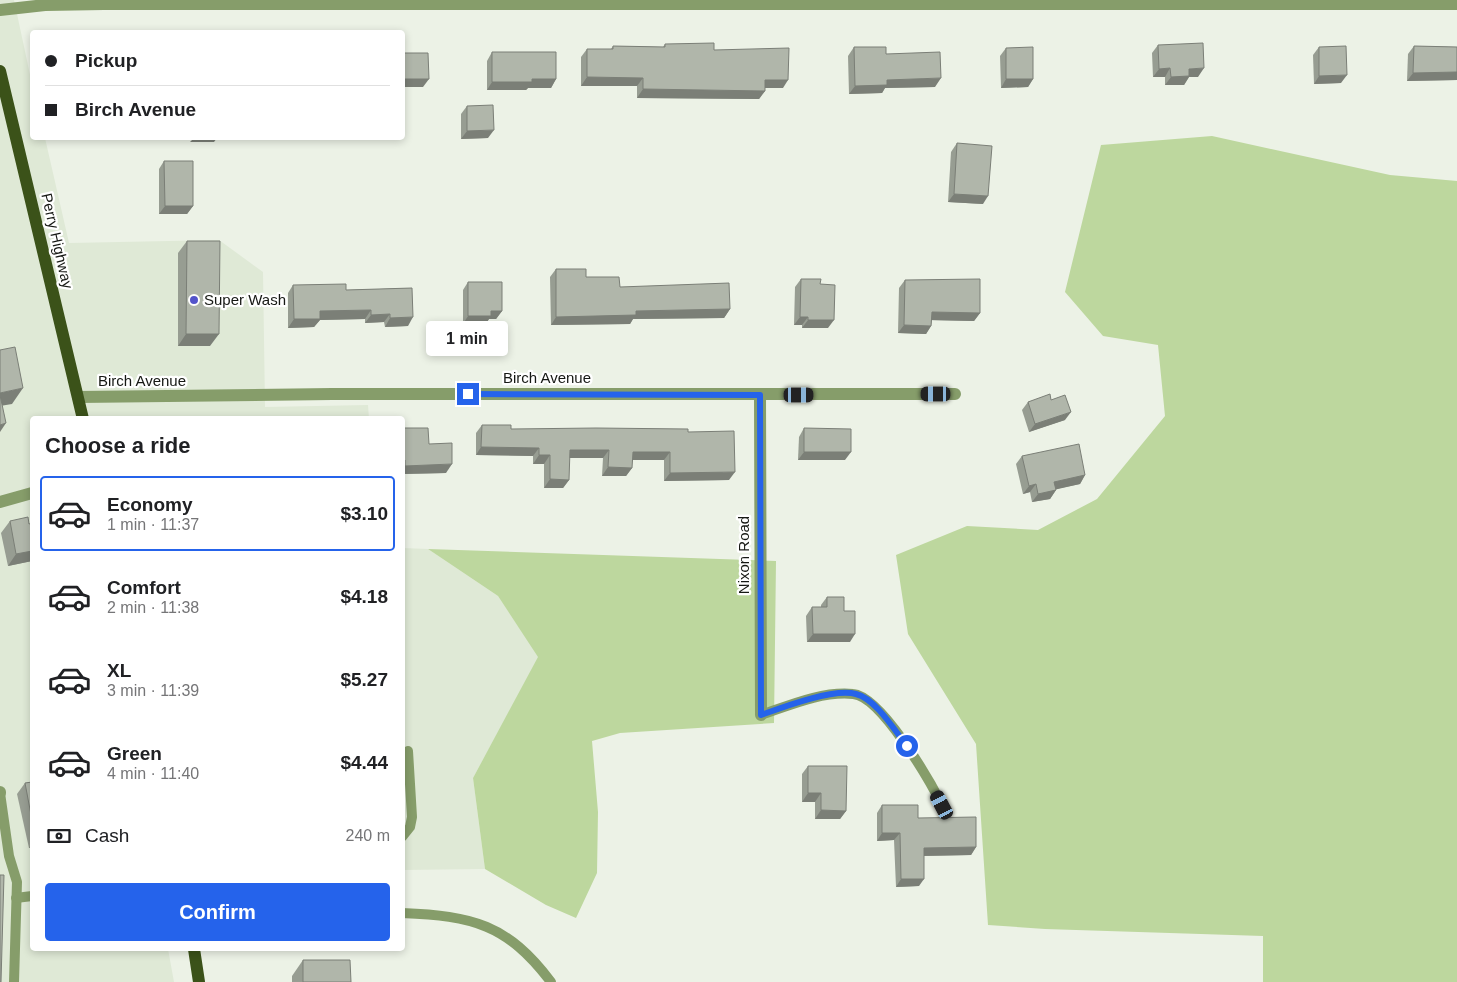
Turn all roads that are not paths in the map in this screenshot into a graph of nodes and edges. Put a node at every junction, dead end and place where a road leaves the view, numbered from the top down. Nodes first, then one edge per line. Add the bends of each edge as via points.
1 (1457, 4) edge
2 (0, 10) edge
3 (0, 72) edge
4 (955, 394) dead end
5 (760, 395) junction
6 (78, 397) junction
7 (82, 416) edge
8 (30, 494) edge
9 (0, 502) edge
10 (761, 715) joint
11 (408, 751) dead end
12 (0, 792) edge
13 (942, 805) dead end
14 (405, 833) edge
15 (5, 856) edge
16 (30, 896) edge
17 (16, 898) junction
18 (405, 913) edge
19 (194, 951) edge
20 (14, 982) edge
21 (199, 982) edge
22 (551, 982) edge

1 - 2 street via 104,4
3 - 6 main road, Perry Highway
4 - 5 street, Birch Avenue
5 - 6 street, Birch Avenue
5 - 10 street, Nixon Road
6 - 7 main road, Perry Highway
8 - 9 street
10 - 13 lane via 828,695 856,694 869,701 887,719
11 - 14 lane via 412,817
12 - 15 lane
15 - 17 lane via 16,882
16 - 17 lane
17 - 20 lane
18 - 22 lane via 445,915 483,923 536,962
19 - 21 main road

